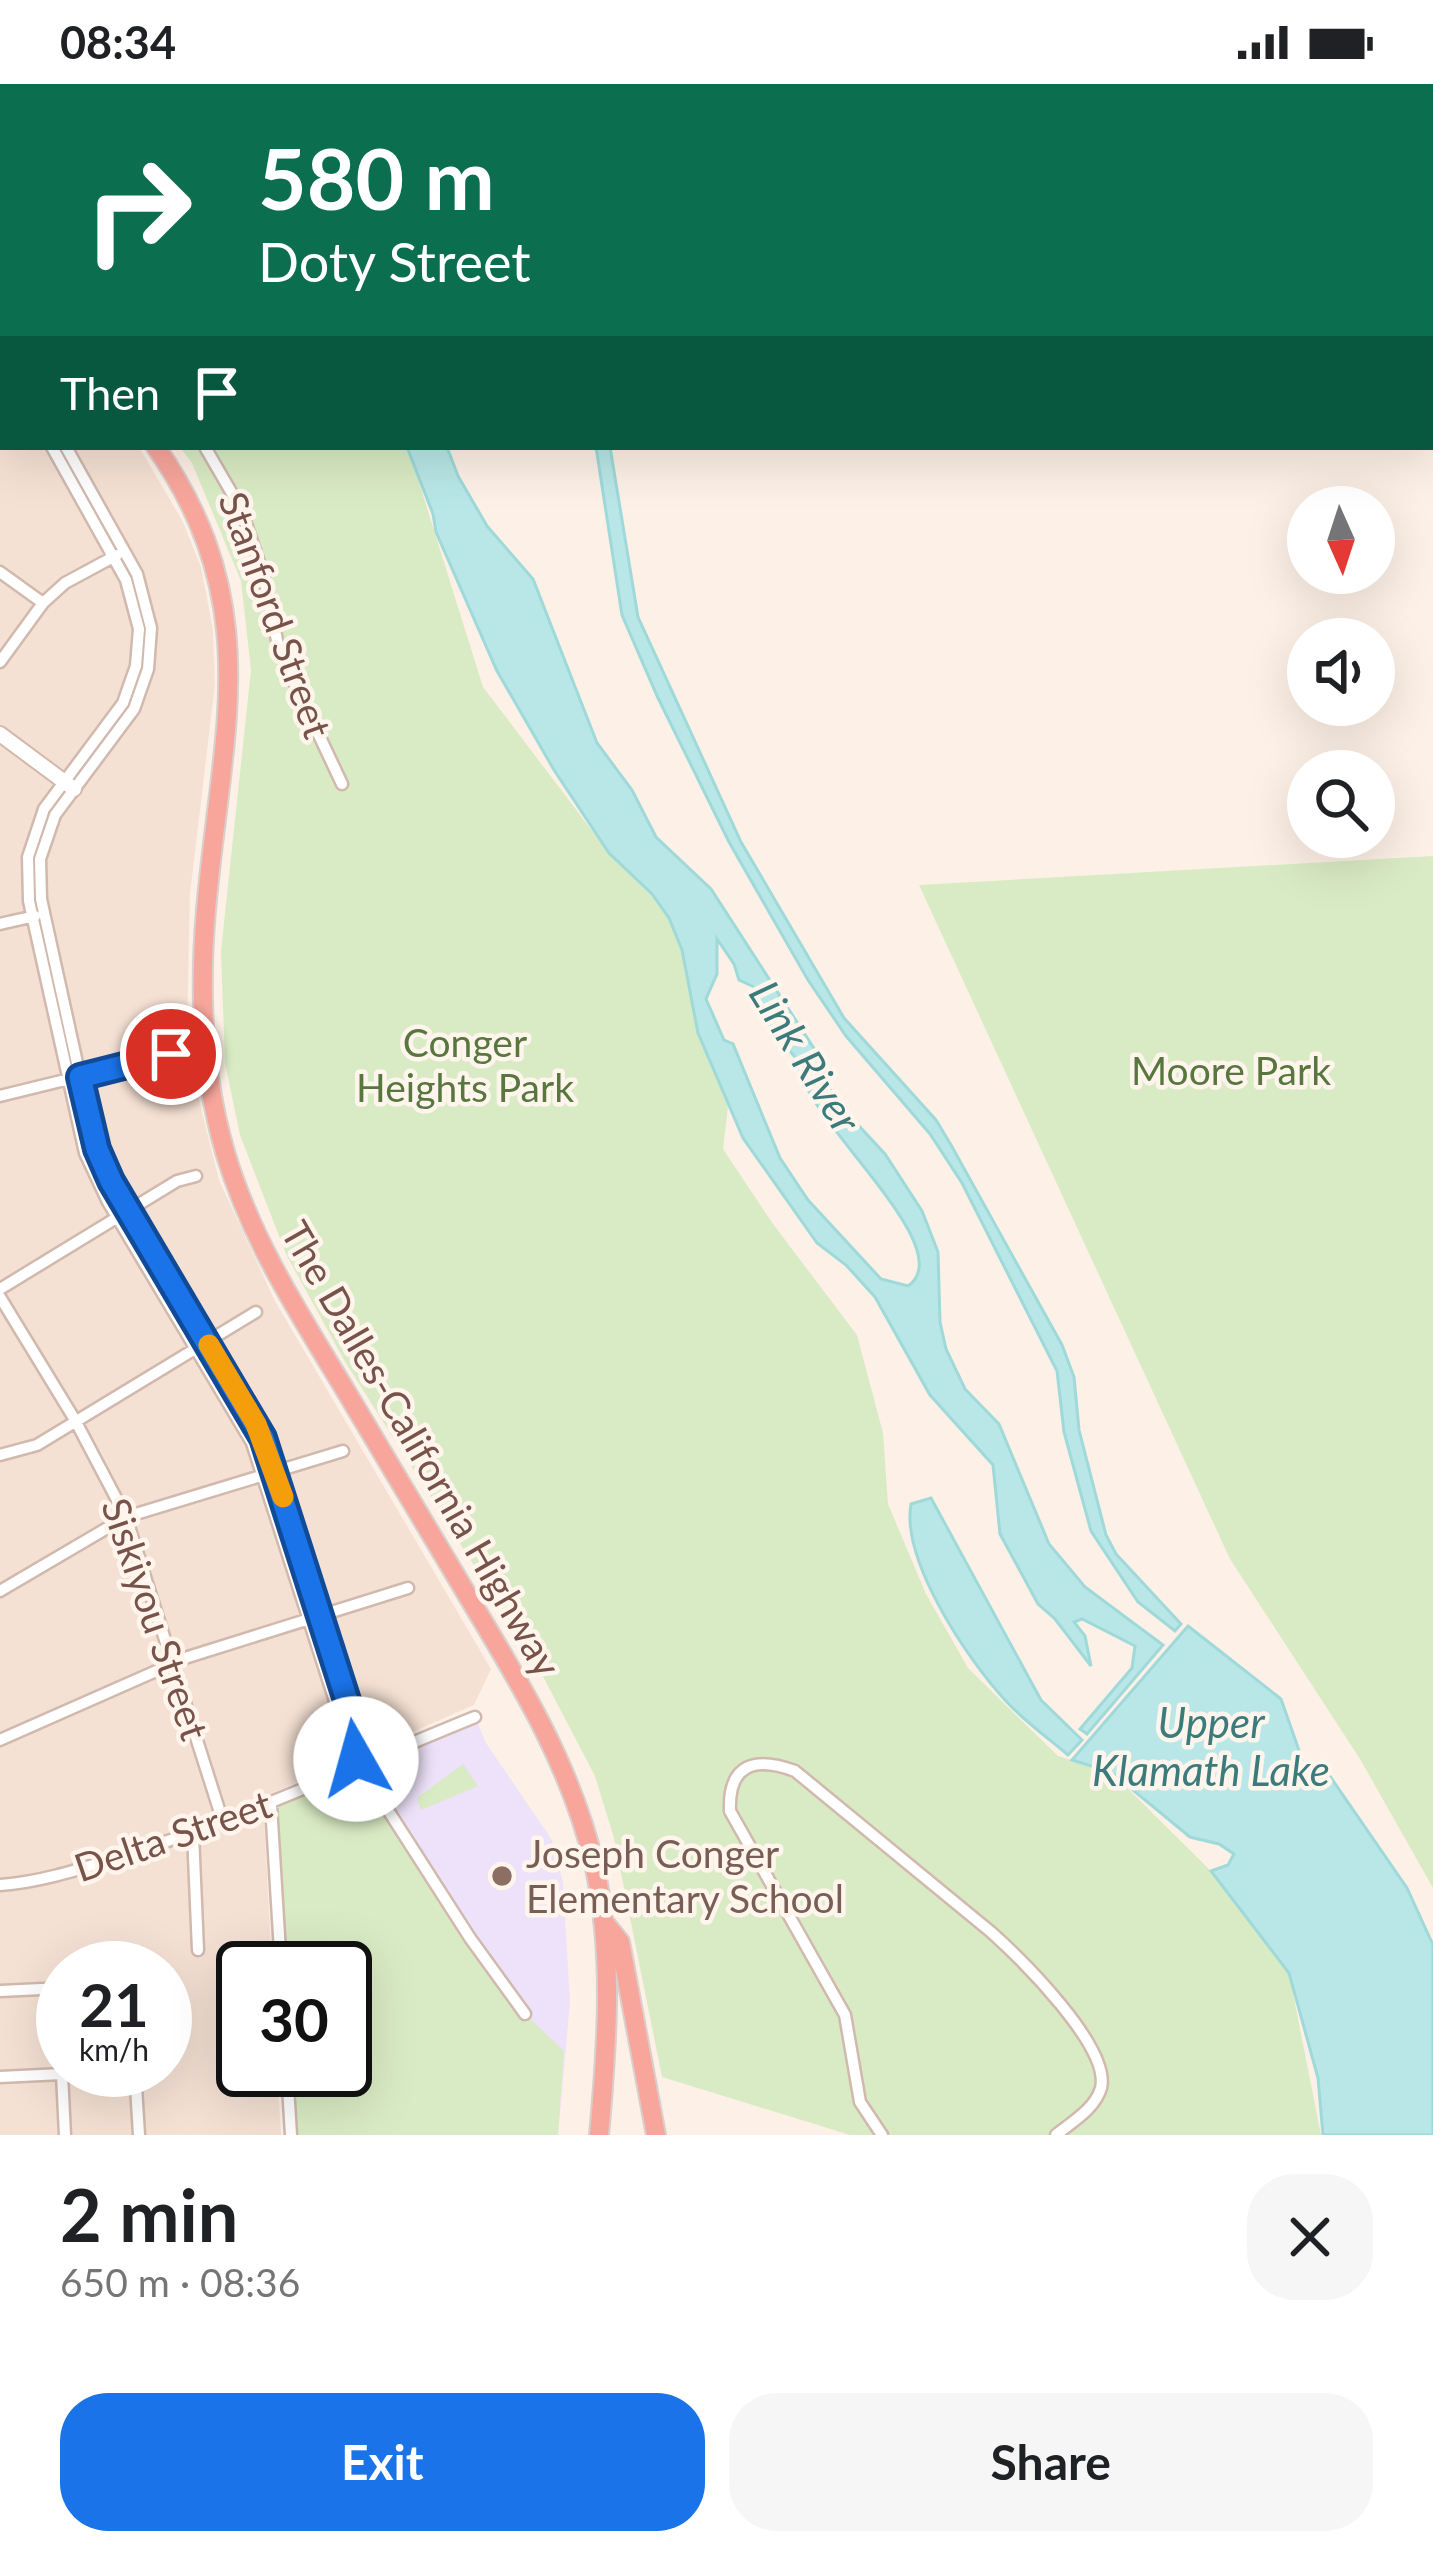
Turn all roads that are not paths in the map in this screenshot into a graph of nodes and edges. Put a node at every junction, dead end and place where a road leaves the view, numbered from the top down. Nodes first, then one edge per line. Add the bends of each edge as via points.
1 (54, 450) edge
2 (67, 450) edge
3 (158, 450) edge
4 (207, 450) edge
5 (119, 554) junction
6 (0, 572) edge
7 (43, 604) junction
8 (0, 662) edge
9 (0, 734) edge
10 (342, 784) dead end
11 (69, 785) junction
12 (38, 915) junction
13 (0, 924) edge
14 (171, 1054) dead end
15 (74, 1079) junction
16 (0, 1096) edge
17 (196, 1176) dead end
18 (123, 1215) junction
19 (0, 1293) edge
20 (256, 1312) dead end
21 (201, 1345) junction
22 (75, 1420) junction
23 (343, 1451) dead end
24 (0, 1455) edge
25 (269, 1474) junction
26 (126, 1517) junction
27 (408, 1588) dead end
28 (0, 1592) edge
29 (314, 1618) junction
30 (173, 1664) junction
31 (476, 1717) dead end
32 (0, 1740) edge
33 (361, 1763) junction
34 (271, 1805) junction
35 (223, 1822) junction
36 (193, 1834) junction
37 (0, 1885) edge
38 (603, 1922) junction
39 (279, 1941) edge
40 (198, 1950) dead end
41 (36, 1989) edge
42 (0, 1991) edge
43 (525, 2014) dead end
44 (0, 2077) edge
45 (137, 2097) edge
46 (289, 2097) edge
47 (65, 2135) edge
48 (139, 2135) edge
49 (291, 2135) edge
50 (599, 2135) edge
51 (656, 2135) edge
52 (882, 2135) edge
53 (1056, 2135) edge

1 - 5 street
2 - 5 street
3 - 38 highway, The Dalles-California Highway via 202,528 229,644 203,971 206,1062 225,1151 271,1267 537,1712 573,1795
4 - 10 street, Stanford Street via 242,509 279,650
5 - 7 street
5 - 11 street via 137,617 136,666 117,714
6 - 7 street
7 - 8 street
9 - 11 street
11 - 12 street via 44,809 31,841 26,872
12 - 13 street
12 - 15 street
14 - 15 street
15 - 16 street
15 - 18 street
17 - 18 street
18 - 19 street
18 - 21 street
19 - 22 street, Siskiyou Street
20 - 21 street
21 - 22 street
21 - 25 street via 256,1424
22 - 24 street via 37,1445
22 - 26 street, Siskiyou Street
23 - 25 street
25 - 26 street
25 - 29 street
26 - 28 street
26 - 30 street, Siskiyou Street
27 - 29 street
29 - 30 street
29 - 33 street via 350,1749
30 - 32 street
30 - 35 street, Siskiyou Street
31 - 33 street, Delta Street
33 - 34 street, Delta Street
33 - 43 street
34 - 35 street, Delta Street
34 - 39 street
35 - 36 street, Delta Street
36 - 37 street, Delta Street via 44,1880
36 - 40 street
38 - 50 highway, The Dalles-California Highway
38 - 51 highway via 620,1942
41 - 42 street
44 - 47 street via 62,2074
45 - 48 street
46 - 49 street
52 - 53 street via 860,2102 845,2015 730,1811 729,1791 752,1763 795,1771 991,1931 1059,2005 1102,2074 1094,2104

